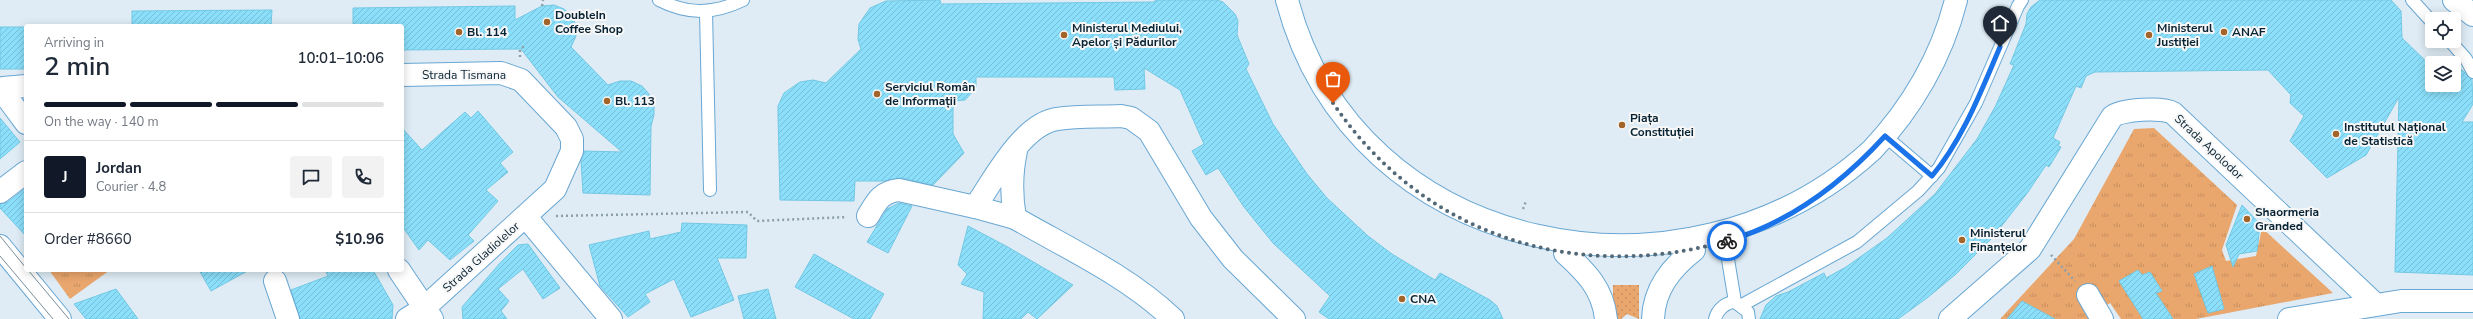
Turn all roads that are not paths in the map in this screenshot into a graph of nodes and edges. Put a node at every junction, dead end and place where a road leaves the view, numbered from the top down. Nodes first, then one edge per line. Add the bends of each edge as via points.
1 (659, 0) edge
2 (743, 0) edge
3 (1287, 0) edge
4 (1956, 0) edge
5 (2022, 0) edge
6 (2412, 0) edge
7 (2454, 0) edge
8 (706, 12) junction
9 (2425, 14) edge
10 (2473, 15) edge
11 (2456, 48) edge
12 (2473, 72) edge
13 (404, 75) edge
14 (24, 86) edge
15 (24, 120) edge
16 (1885, 136) junction
17 (1016, 148) junction
18 (24, 174) edge
19 (1932, 176) junction
20 (710, 190) dead end
21 (0, 192) edge
22 (975, 207) junction
23 (868, 216) road end
24 (526, 217) junction
25 (1015, 218) junction
26 (1725, 241) junction
27 (0, 246) edge
28 (1694, 250) junction
29 (1565, 253) junction
30 (400, 272) edge
31 (275, 282) dead end
32 (2088, 295) road end
33 (2473, 301) edge
34 (1738, 303) junction
35 (2375, 304) junction
36 (2400, 310) edge
37 (421, 316) edge
38 (60, 319) edge
39 (288, 319) edge
40 (611, 319) edge
41 (1173, 319) edge
42 (1294, 319) edge
43 (1606, 319) edge
44 (1653, 319) edge
45 (1715, 319) edge
46 (1749, 319) edge
47 (1950, 319) edge
48 (2102, 319) edge
49 (2289, 319) edge

1 - 8 lane via 683,10
2 - 8 lane via 726,8
3 - 29 street via 1300,40 1326,92 1349,124 1379,158 1408,184 1446,210 1512,240
4 - 16 street via 1935,59 1907,107
5 - 19 lane via 1976,103
6 - 9 lane
7 - 10 street
8 - 20 lane
11 - 12 lane
13 - 24 street, Strada Tismana via 512,75 521,80 566,127 572,139 571,158 555,189
14 - 15 street via 3,88 3,92
16 - 19 lane
16 - 26 street via 1839,180 1805,205 1778,220
17 - 22 street
17 - 25 street via 1012,169
17 - 42 street via 1034,128 1055,119 1121,116 1143,125 1201,218 1233,259
18 - 21 street
19 - 34 lane via 1918,191 1857,242
22 - 23 street via 899,190 889,191 880,196
22 - 25 street
24 - 37 street, Strada Gladiolelor
24 - 40 street, Strada Gladiolelor
25 - 41 street via 1124,280 1154,300
26 - 28 street
26 - 34 lane
27 - 38 street
28 - 29 street via 1629,258
28 - 44 street via 1679,262 1663,283 1654,305
29 - 43 street via 1595,283 1602,298
30 - 37 street
31 - 39 street
32 - 48 street
33 - 36 street
34 - 45 lane via 1728,302
34 - 46 lane via 1748,312
35 - 36 street
35 - 47 street, Strada Apolodor via 2168,110 2123,111 2112,117 2037,240 2019,261
35 - 49 street

